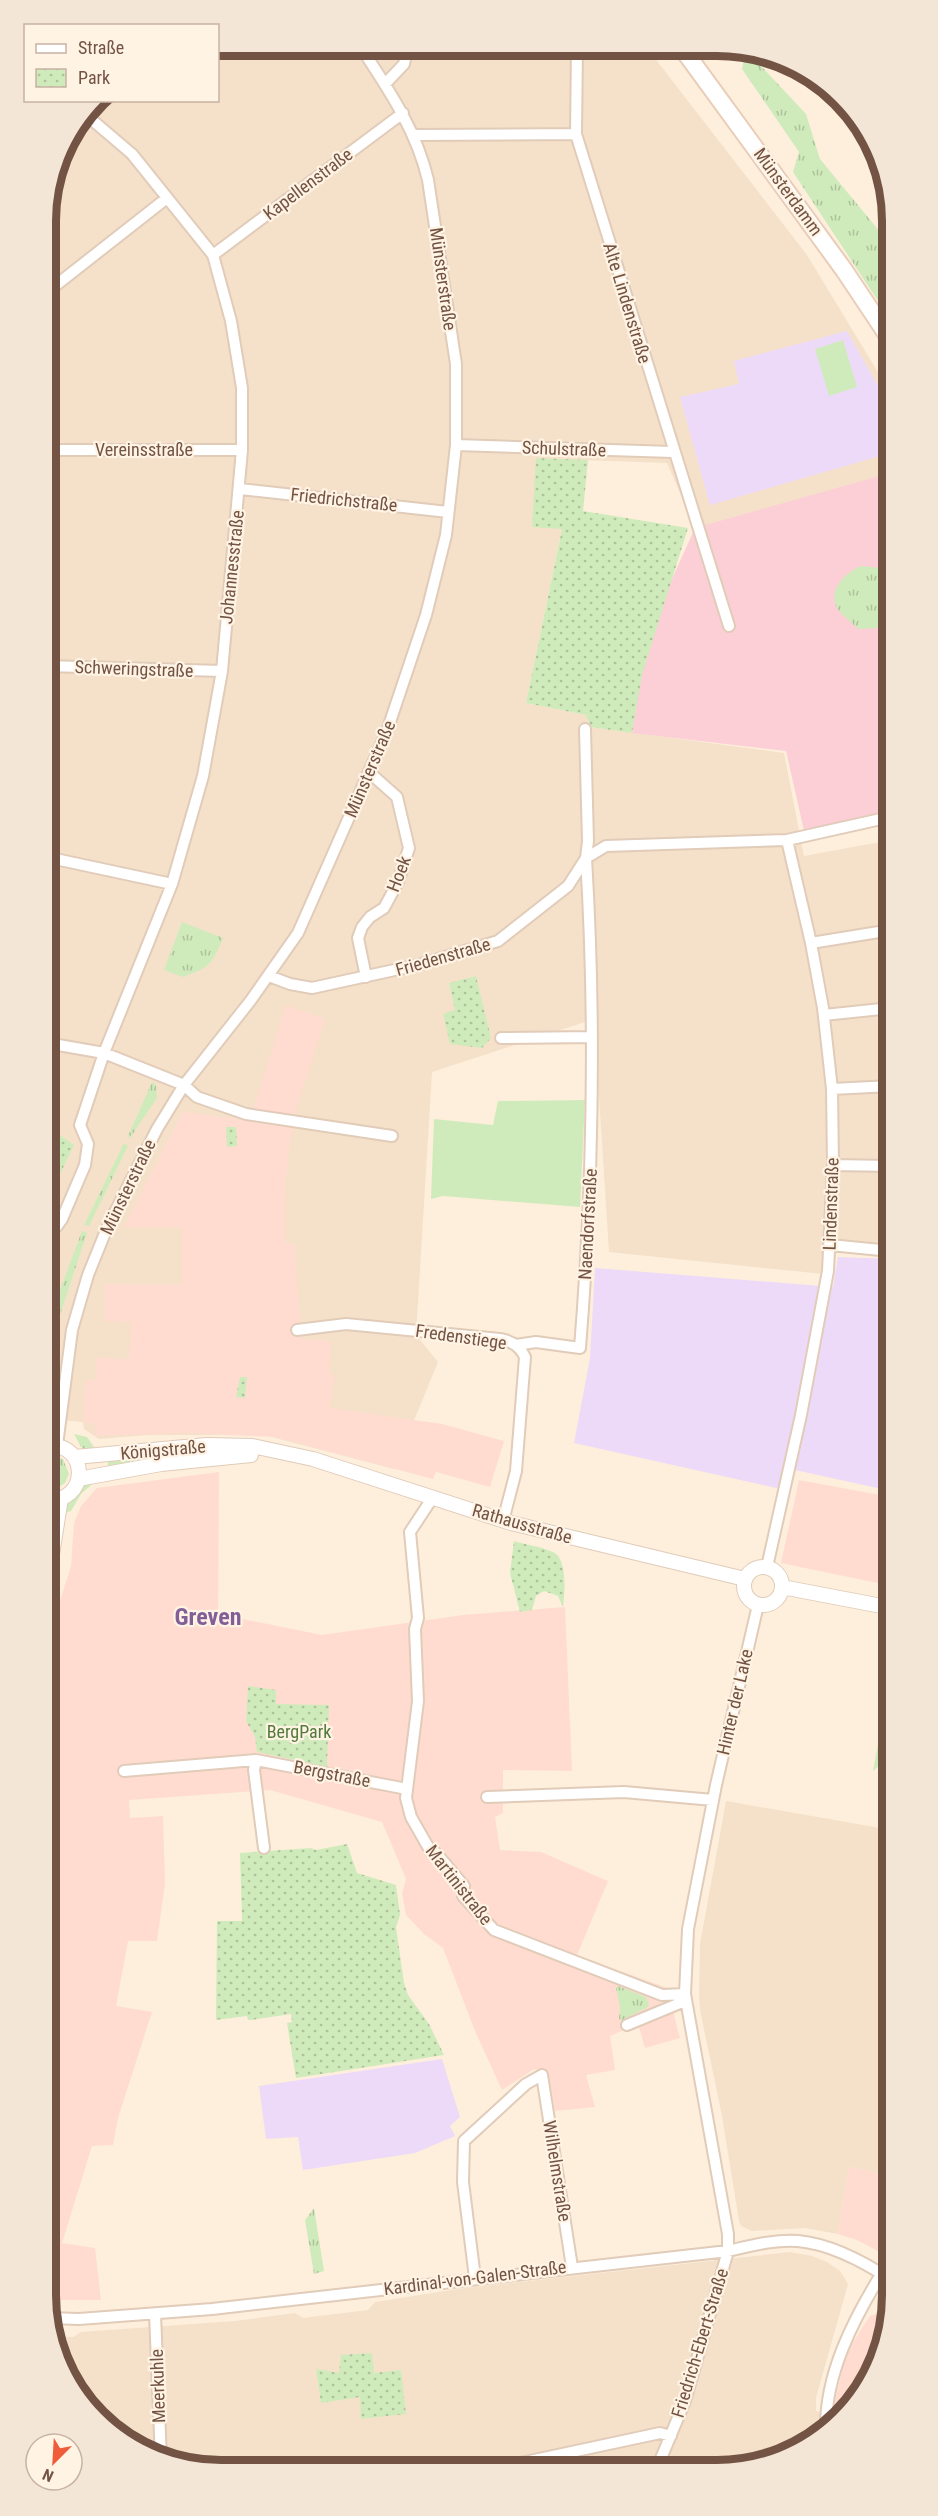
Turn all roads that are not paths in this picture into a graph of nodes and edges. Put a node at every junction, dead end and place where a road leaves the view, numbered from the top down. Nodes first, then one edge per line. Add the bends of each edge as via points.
1 (366, 55) edge
2 (406, 55) edge
3 (577, 55) edge
4 (687, 55) edge
5 (385, 84) junction
6 (403, 113) junction
7 (91, 119) edge
8 (576, 134) junction
9 (414, 135) junction
10 (168, 198) junction
11 (213, 255) junction
12 (56, 285) edge
13 (882, 327) edge
14 (456, 445) junction
15 (56, 450) edge
16 (242, 450) junction
17 (673, 452) junction
18 (240, 489) junction
19 (448, 512) junction
20 (729, 626) dead end
21 (56, 666) edge
22 (222, 671) junction
23 (585, 729) dead end
24 (370, 773) junction
25 (882, 820) edge
26 (787, 840) junction
27 (56, 858) edge
28 (586, 858) junction
29 (172, 884) junction
30 (882, 931) edge
31 (811, 943) junction
32 (269, 976) junction
33 (366, 977) junction
34 (882, 1009) edge
35 (824, 1015) junction
36 (592, 1036) junction
37 (501, 1038) dead end
38 (56, 1045) edge
39 (104, 1053) junction
40 (184, 1085) junction
41 (882, 1086) edge
42 (832, 1089) junction
43 (392, 1136) dead end
44 (833, 1165) junction
45 (882, 1166) edge
46 (56, 1227) edge
47 (830, 1245) junction
48 (882, 1250) edge
49 (297, 1330) dead end
50 (516, 1346) junction
51 (56, 1423) edge
52 (56, 1446) edge
53 (252, 1451) junction
54 (75, 1457) junction
55 (78, 1479) junction
56 (56, 1497) edge
57 (433, 1497) junction
58 (503, 1521) junction
59 (767, 1567) junction
60 (745, 1579) junction
61 (782, 1587) junction
62 (758, 1605) junction
63 (882, 1606) edge
64 (256, 1760) junction
65 (124, 1771) dead end
66 (407, 1789) junction
67 (487, 1797) dead end
68 (713, 1800) junction
69 (264, 1848) dead end
70 (685, 1997) junction
71 (627, 2025) dead end
72 (728, 2251) junction
73 (572, 2267) junction
74 (882, 2273) joint
75 (475, 2278) junction
76 (155, 2314) junction
77 (57, 2318) edge
78 (827, 2418) edge
79 (671, 2436) junction
80 (161, 2449) edge
81 (534, 2460) edge
82 (660, 2460) edge

1 - 5 street, Münsterstraße
2 - 5 street via 404,63
3 - 8 street, Alte Lindenstraße
4 - 13 main road, Münsterdamm
5 - 6 street, Münsterstraße
6 - 9 street, Münsterstraße
6 - 11 street, Kapellenstraße
7 - 10 street, Johannesstraße via 132,154
8 - 9 street
8 - 17 street, Alte Lindenstraße
9 - 14 street, Münsterstraße via 428,180 456,364
10 - 11 street, Johannesstraße
10 - 12 street
11 - 16 street, Johannesstraße via 231,321 242,388
14 - 17 street, Schulstraße
14 - 19 street, Münsterstraße
15 - 16 street, Vereinsstraße
16 - 18 street, Johannesstraße
17 - 20 street, Alte Lindenstraße
18 - 19 street, Friedrichstraße
18 - 22 street, Johannesstraße
19 - 24 street, Münsterstraße via 424,624
21 - 22 street, Schweringstraße
22 - 29 street, Johannesstraße via 203,776
23 - 28 street, Friedenstraße
24 - 32 street, Münsterstraße via 298,933
24 - 33 street, Hoek via 398,796 409,848 384,908 370,917 358,938
25 - 26 street
26 - 28 street via 606,846
26 - 31 street, Lindenstraße
27 - 29 street
28 - 33 street, Friedenstraße via 568,886 498,941
28 - 36 street, Naendorfstraße
29 - 39 street, Johannesstraße
30 - 31 street
31 - 35 street, Lindenstraße
32 - 33 street, Friedenstraße via 312,988
32 - 40 street, Münsterstraße
34 - 35 street
35 - 42 street, Lindenstraße
36 - 37 street
36 - 50 street, Naendorfstraße via 588,1250 580,1348 536,1342
38 - 39 street
39 - 40 street
39 - 46 street, Johannesstraße via 80,1125 88,1144 85,1165
40 - 43 street via 197,1098 246,1114
40 - 51 street, Münsterstraße via 111,1218 88,1275
41 - 42 street
42 - 44 street, Lindenstraße
44 - 45 street
44 - 47 street, Lindenstraße
47 - 48 street
47 - 59 street, Lindenstraße via 801,1415
49 - 50 street, Fredenstiege via 346,1324 500,1339
50 - 58 street, Fredenstiege via 525,1357 524,1382 516,1471
52 - 54 street
53 - 54 street, Königstraße via 207,1445
53 - 55 street, Königstraße
53 - 57 street, Rathausstraße via 303,1457
54 - 55 street
55 - 56 street via 74,1489
57 - 58 street, Rathausstraße
57 - 66 street, Martinistraße via 410,1532 418,1618 418,1701
58 - 60 street, Rathausstraße
59 - 60 street via 755,1568
59 - 61 street via 777,1574
60 - 62 street via 745,1594
61 - 62 street via 775,1601
61 - 63 street
62 - 68 street, Hinter der Lake
64 - 65 street, Bergstraße
64 - 66 street, Bergstraße
64 - 69 street
66 - 70 street, Martinistraße via 411,1817 431,1852 464,1886 464,1896 494,1930 662,1995
67 - 68 street via 624,1792
68 - 70 street, Hinter der Lake via 688,1929
70 - 71 street
70 - 72 street
72 - 73 street, Kardinal-von-Galen-Straße
72 - 74 street, Kardinal-von-Galen-Straße via 782,2241 811,2243
72 - 79 street, Friedrich-Ebert-Straße via 685,2402
73 - 75 street, Kardinal-von-Galen-Straße
73 - 75 street, Wilhelmstraße via 542,2075 526,2084 464,2141 463,2182
74 - 78 street via 849,2332 828,2400
75 - 76 street, Kardinal-von-Galen-Straße
76 - 77 street, Kardinal-von-Galen-Straße
76 - 80 street, Meerkuhle
79 - 81 street via 660,2433
79 - 82 street, Friedrich-Ebert-Straße

